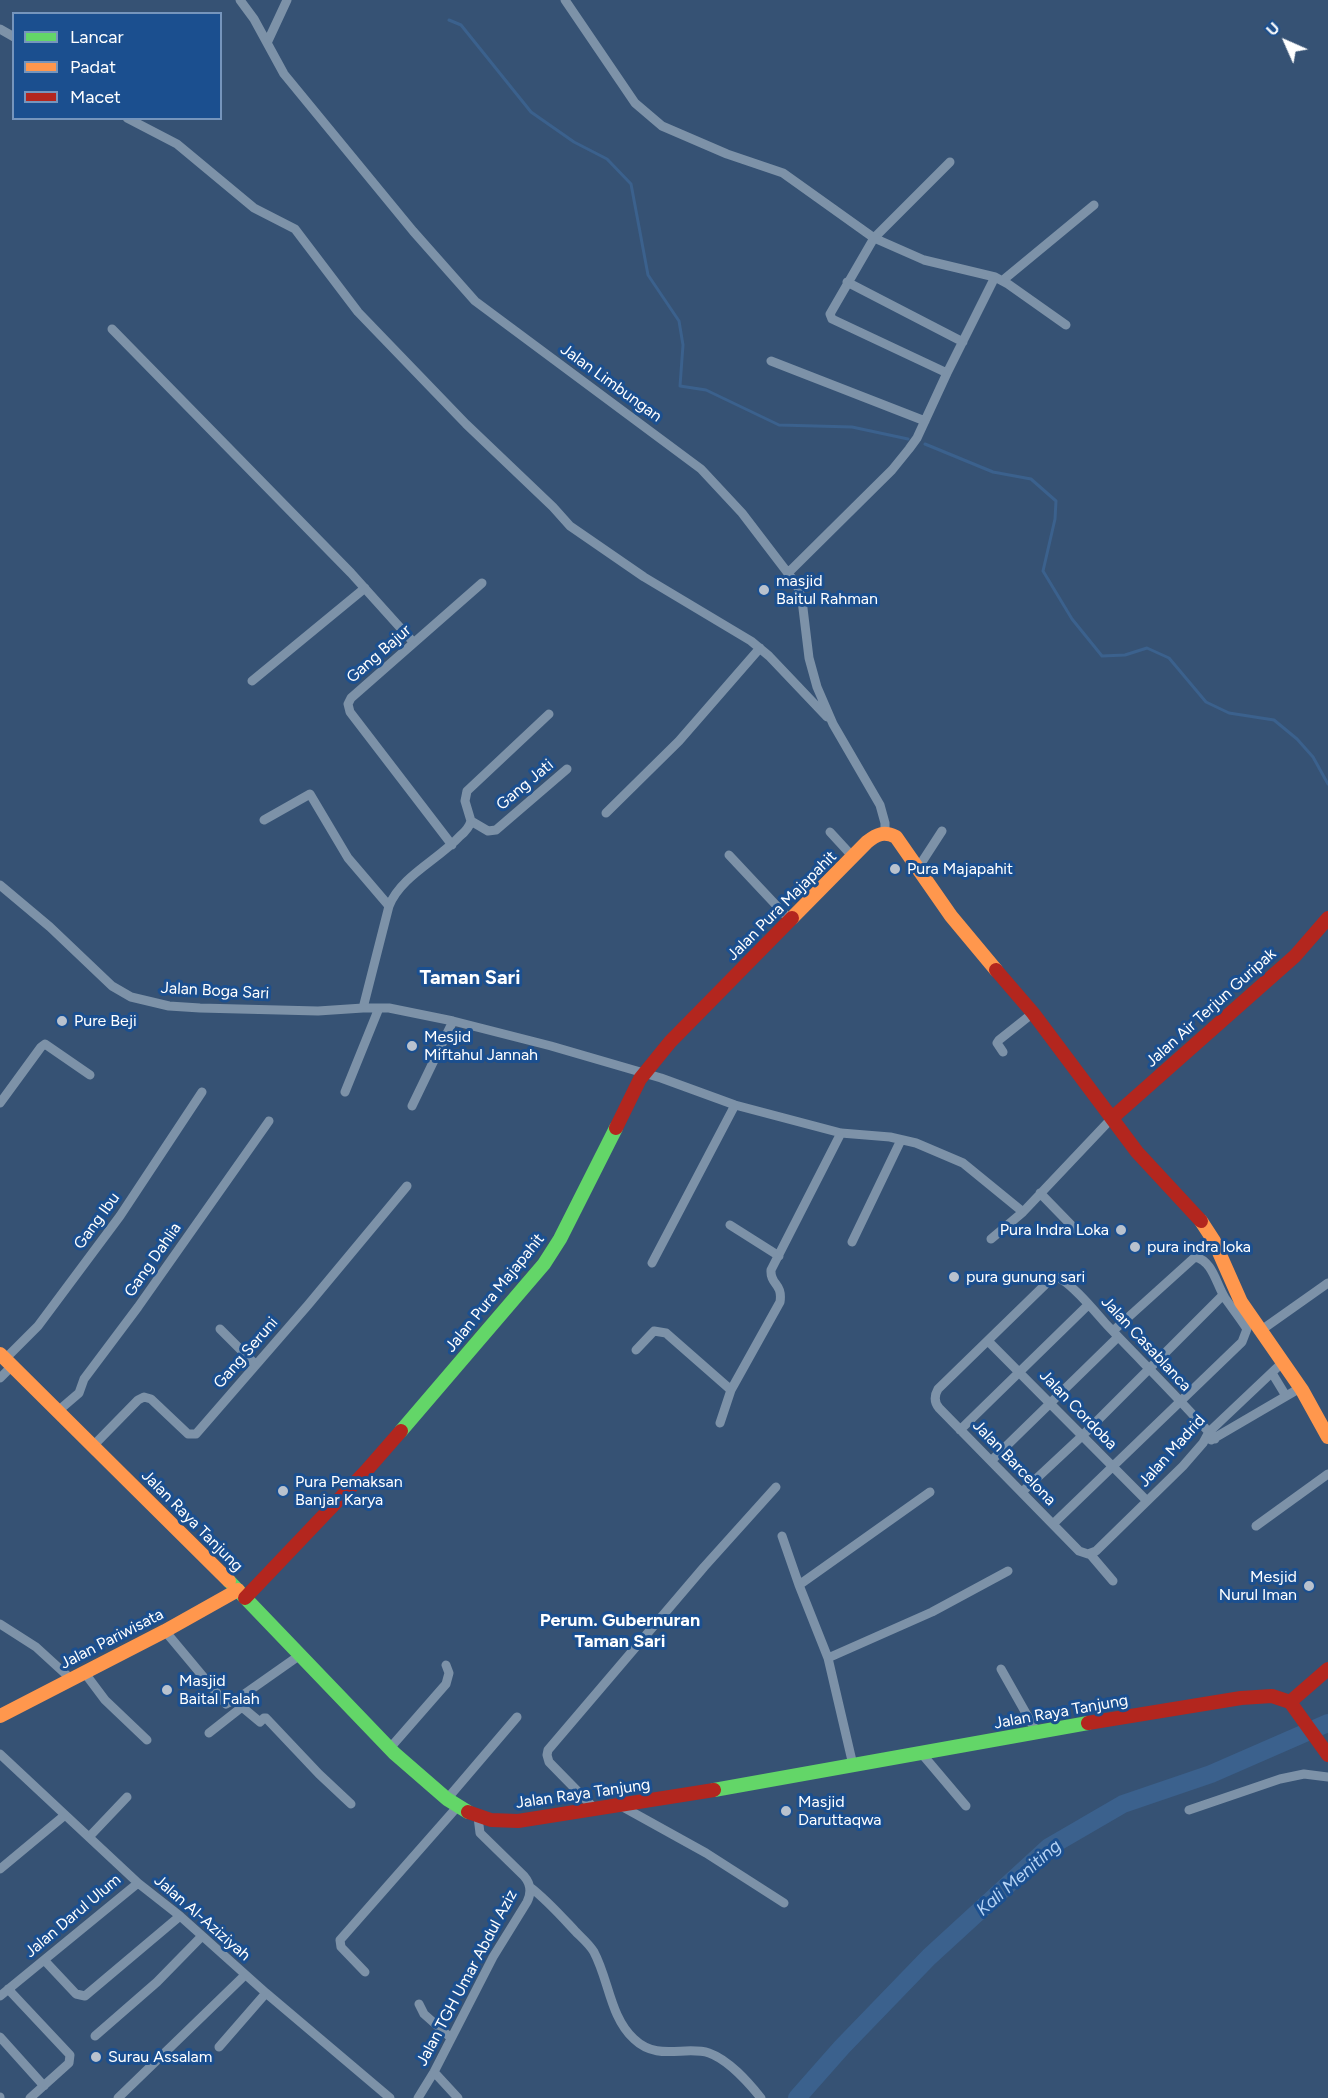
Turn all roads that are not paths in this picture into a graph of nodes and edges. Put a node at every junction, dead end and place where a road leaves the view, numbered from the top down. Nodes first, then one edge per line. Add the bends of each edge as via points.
1 (240, 0) edge
2 (287, 0) edge
3 (565, 0) edge
4 (267, 43) junction
5 (131, 120) edge
6 (950, 162) dead end
7 (1094, 205) dead end
8 (874, 237) junction
9 (999, 279) junction
10 (847, 282) junction
11 (1066, 325) dead end
12 (112, 329) dead end
13 (963, 342) junction
14 (771, 361) dead end
15 (947, 373) junction
16 (925, 421) junction
17 (789, 572) junction
18 (482, 583) dead end
19 (365, 588) junction
20 (414, 643) junction
21 (760, 648) junction
22 (252, 681) dead end
23 (549, 714) dead end
24 (833, 724) junction
25 (567, 769) dead end
26 (606, 813) dead end
27 (264, 820) dead end
28 (471, 821) junction
29 (942, 831) dead end
30 (830, 832) dead end
31 (885, 832) junction
32 (452, 845) junction
33 (729, 855) dead end
34 (853, 858) junction
35 (918, 868) junction
36 (0, 885) edge
37 (388, 906) junction
38 (1328, 918) edge
39 (790, 921) junction
40 (363, 1008) junction
41 (379, 1008) junction
42 (1033, 1013) junction
43 (453, 1022) junction
44 (1002, 1052) dead end
45 (643, 1073) junction
46 (90, 1075) dead end
47 (202, 1092) dead end
48 (345, 1092) dead end
49 (0, 1103) edge
50 (735, 1105) junction
51 (412, 1106) dead end
52 (1112, 1118) junction
53 (269, 1121) dead end
54 (841, 1133) junction
55 (901, 1140) junction
56 (407, 1186) dead end
57 (1040, 1193) junction
58 (1023, 1212) junction
59 (730, 1225) dead end
60 (1075, 1228) dead end
61 (991, 1239) dead end
62 (852, 1242) dead end
63 (778, 1256) junction
64 (652, 1263) dead end
65 (1328, 1283) edge
66 (1223, 1295) junction
67 (1088, 1305) junction
68 (220, 1329) dead end
69 (1260, 1331) junction
70 (1116, 1334) junction
71 (988, 1341) junction
72 (636, 1350) dead end
73 (6, 1360) edge
74 (1283, 1362) junction
75 (256, 1365) junction
76 (1149, 1370) junction
77 (1019, 1372) junction
78 (1272, 1373) junction
79 (0, 1378) edge
80 (1300, 1388) junction
81 (731, 1390) junction
82 (1286, 1396) junction
83 (1183, 1399) junction
84 (1054, 1400) junction
85 (58, 1411) junction
86 (720, 1424) dead end
87 (960, 1430) junction
88 (1212, 1435) junction
89 (1082, 1436) junction
90 (1328, 1437) edge
91 (93, 1446) junction
92 (991, 1461) junction
93 (1113, 1467) junction
94 (1328, 1474) edge
95 (776, 1487) dead end
96 (930, 1492) dead end
97 (1022, 1492) junction
98 (1147, 1501) junction
99 (1053, 1524) junction
100 (1256, 1526) dead end
101 (782, 1536) dead end
102 (1086, 1554) junction
103 (1008, 1570) dead end
104 (1113, 1581) dead end
105 (799, 1585) junction
106 (241, 1594) junction
107 (0, 1624) edge
108 (165, 1631) junction
109 (300, 1655) junction
110 (828, 1658) junction
111 (446, 1665) dead end
112 (1001, 1669) dead end
113 (1328, 1669) edge
114 (84, 1672) junction
115 (71, 1679) junction
116 (1290, 1702) junction
117 (239, 1704) junction
118 (0, 1716) edge
119 (517, 1717) dead end
120 (1036, 1731) junction
121 (209, 1733) dead end
122 (147, 1740) dead end
123 (390, 1748) junction
124 (1327, 1752) edge
125 (0, 1754) edge
126 (922, 1754) junction
127 (854, 1765) junction
128 (1328, 1777) edge
129 (127, 1797) dead end
130 (452, 1803) junction
131 (351, 1804) dead end
132 (621, 1806) junction
133 (966, 1806) dead end
134 (595, 1809) junction
135 (1190, 1810) dead end
136 (65, 1815) junction
137 (478, 1817) junction
138 (89, 1837) junction
139 (0, 1869) edge
140 (138, 1883) junction
141 (530, 1887) junction
142 (784, 1903) dead end
143 (180, 1916) junction
144 (202, 1936) junction
145 (45, 1960) junction
146 (365, 1972) dead end
147 (245, 1975) junction
148 (8, 1989) junction
149 (266, 1993) junction
150 (0, 1996) edge
151 (419, 2004) dead end
152 (95, 2036) dead end
153 (0, 2037) edge
154 (451, 2038) junction
155 (219, 2048) dead end
156 (434, 2072) junction
157 (44, 2086) junction
158 (30, 2098) edge
159 (118, 2098) edge
160 (390, 2098) edge
161 (418, 2098) edge
162 (458, 2098) edge
163 (761, 2098) edge

1 - 4 street, Jalan Limbungan
2 - 4 street
3 - 8 street via 635,103 652,119 728,154 783,173
4 - 17 street, Jalan Limbungan via 284,74 320,121 475,301 701,469 736,505
5 - 21 street via 177,144 254,208 295,229 358,312 570,526
6 - 8 street
7 - 9 street
8 - 9 street via 924,260
8 - 10 street
9 - 11 street
9 - 13 street
10 - 13 street
10 - 15 street via 832,308 832,319
12 - 19 street
13 - 15 street
14 - 16 street
15 - 16 street
16 - 17 street via 901,460
17 - 24 street, Jalan Limbungan via 800,592 811,665
18 - 20 street, Gang Bajur
19 - 20 street
19 - 22 street
20 - 32 street, Gang Bajur via 351,698 348,708
21 - 24 street
21 - 26 street via 679,741
23 - 28 street via 467,791 465,801
24 - 31 street, Jalan Limbungan via 880,805
25 - 28 street, Gang Jati via 494,831
27 - 37 street via 310,794 348,858
28 - 32 street
29 - 35 street
30 - 34 street
31 - 34 street, Jalan Pura Majapahit via 874,837
31 - 35 street via 896,837
32 - 37 street via 402,885
33 - 39 street
34 - 39 street, Jalan Pura Majapahit
35 - 42 street via 960,928
36 - 40 street, Jalan Boga Sari via 130,998 200,1008
37 - 40 street
38 - 52 street, Jalan Air Terjun Guripak via 1300,950
39 - 45 street, Jalan Pura Majapahit
40 - 41 street, Jalan Boga Sari
41 - 43 street, Jalan Boga Sari
41 - 48 street
42 - 44 street via 999,1040
42 - 52 street
43 - 45 street, Jalan Boga Sari
43 - 51 street
45 - 50 street, Jalan Boga Sari
45 - 106 street, Jalan Pura Majapahit via 544,1264 366,1471
46 - 49 street via 45,1044
47 - 73 street, Gang Ibu via 120,1216 38,1326
50 - 54 street, Jalan Boga Sari
50 - 64 street
52 - 57 street
52 - 69 street via 1141,1157 1210,1233 1233,1287
53 - 85 street, Gang Dahlia via 84,1379 80,1391
54 - 55 street, Jalan Boga Sari
54 - 63 street
55 - 58 street, Jalan Boga Sari via 963,1163
55 - 62 street
56 - 75 street, Gang Seruni
57 - 58 street
57 - 60 street
58 - 61 street
59 - 63 street
63 - 81 street via 771,1274 779,1286 780,1302
65 - 69 street
66 - 70 street via 1207,1265 1198,1257 1191,1259
66 - 76 street
66 - 83 street via 1245,1326 1246,1336
67 - 70 street, Jalan Casablanca
67 - 71 street, Jalan Casablanca via 1063,1279 1051,1279
67 - 77 street
68 - 75 street
69 - 74 street
70 - 76 street, Jalan Casablanca
70 - 84 street
71 - 77 street, Jalan Cordoba
71 - 87 street, Jalan Barcelona via 938,1389 935,1398
72 - 81 street via 654,1331 666,1333
73 - 79 street, Gang Ibu
73 - 85 street, Jalan Raya Tanjung
74 - 78 street, Jalan Madrid
74 - 80 street
75 - 91 street, Gang Seruni via 195,1435 187,1433 144,1397
76 - 83 street, Jalan Casablanca
76 - 89 street
77 - 84 street, Jalan Cordoba
77 - 87 street
78 - 82 street
78 - 88 street, Jalan Madrid
80 - 82 street
80 - 90 street
81 - 86 street
82 - 88 street
83 - 88 street, Jalan Casablanca
83 - 93 street
84 - 89 street, Jalan Cordoba
84 - 92 street
85 - 91 street, Jalan Raya Tanjung
87 - 92 street, Jalan Barcelona
88 - 98 street, Jalan Madrid
89 - 93 street, Jalan Cordoba
89 - 97 street
91 - 106 street, Jalan Raya Tanjung
92 - 97 street, Jalan Barcelona
93 - 98 street, Jalan Cordoba
93 - 99 street
94 - 100 street
95 - 134 street via 548,1749 549,1762
96 - 105 street
97 - 99 street, Jalan Barcelona
98 - 102 street, Jalan Madrid via 1096,1551
99 - 102 street, Jalan Barcelona
101 - 105 street
102 - 104 street, Jalan Barcelona
103 - 110 street via 932,1612
105 - 110 street
106 - 108 street, Jalan Pariwisata
106 - 109 street, Jalan Raya Tanjung
107 - 115 street via 36,1647
108 - 114 street, Jalan Pariwisata
108 - 117 street via 226,1704
109 - 117 street
109 - 123 street, Jalan Raya Tanjung
110 - 127 street
111 - 123 street via 446,1684
112 - 120 street
113 - 116 street
114 - 115 street, Jalan Pariwisata
114 - 122 street via 105,1700
115 - 118 street, Jalan Pariwisata
116 - 120 street, Jalan Raya Tanjung via 1272,1696 1241,1698
116 - 124 street
117 - 121 street
117 - 131 street via 260,1722 266,1718
119 - 130 street
120 - 126 street, Jalan Raya Tanjung
123 - 130 street, Jalan Raya Tanjung
125 - 136 street, Jalan Al-Aziziyah
126 - 127 street, Jalan Raya Tanjung
126 - 133 street
127 - 132 street, Jalan Raya Tanjung
128 - 135 street via 1304,1774 1280,1779
129 - 138 street
130 - 137 street, Jalan Raya Tanjung
130 - 146 street via 340,1940
132 - 134 street, Jalan Raya Tanjung
132 - 142 street via 706,1852
134 - 137 street, Jalan Raya Tanjung via 519,1821
136 - 138 street, Jalan Al-Aziziyah
136 - 139 street
137 - 141 street, Jalan TGH Umar Abdul Aziz via 480,1833 524,1876
138 - 140 street, Jalan Al-Aziziyah
140 - 143 street, Jalan Al-Aziziyah
140 - 145 street, Jalan Darul Ulum
141 - 154 street, Jalan TGH Umar Abdul Aziz via 528,1899
141 - 163 street via 593,1950 621,2024 635,2040 650,2049 667,2052 710,2053 739,2074
143 - 144 street, Jalan Al-Aziziyah
143 - 145 street via 85,1996 76,1994
144 - 147 street, Jalan Al-Aziziyah
144 - 152 street
145 - 148 street, Jalan Darul Ulum
147 - 149 street, Jalan Al-Aziziyah
147 - 159 street
148 - 150 street, Jalan Darul Ulum
148 - 157 street via 69,2053 68,2064
149 - 155 street
149 - 160 street, Jalan Al-Aziziyah
151 - 154 street via 424,2014
153 - 157 street
154 - 156 street, Jalan TGH Umar Abdul Aziz
156 - 161 street, Jalan TGH Umar Abdul Aziz
156 - 162 street
157 - 158 street

